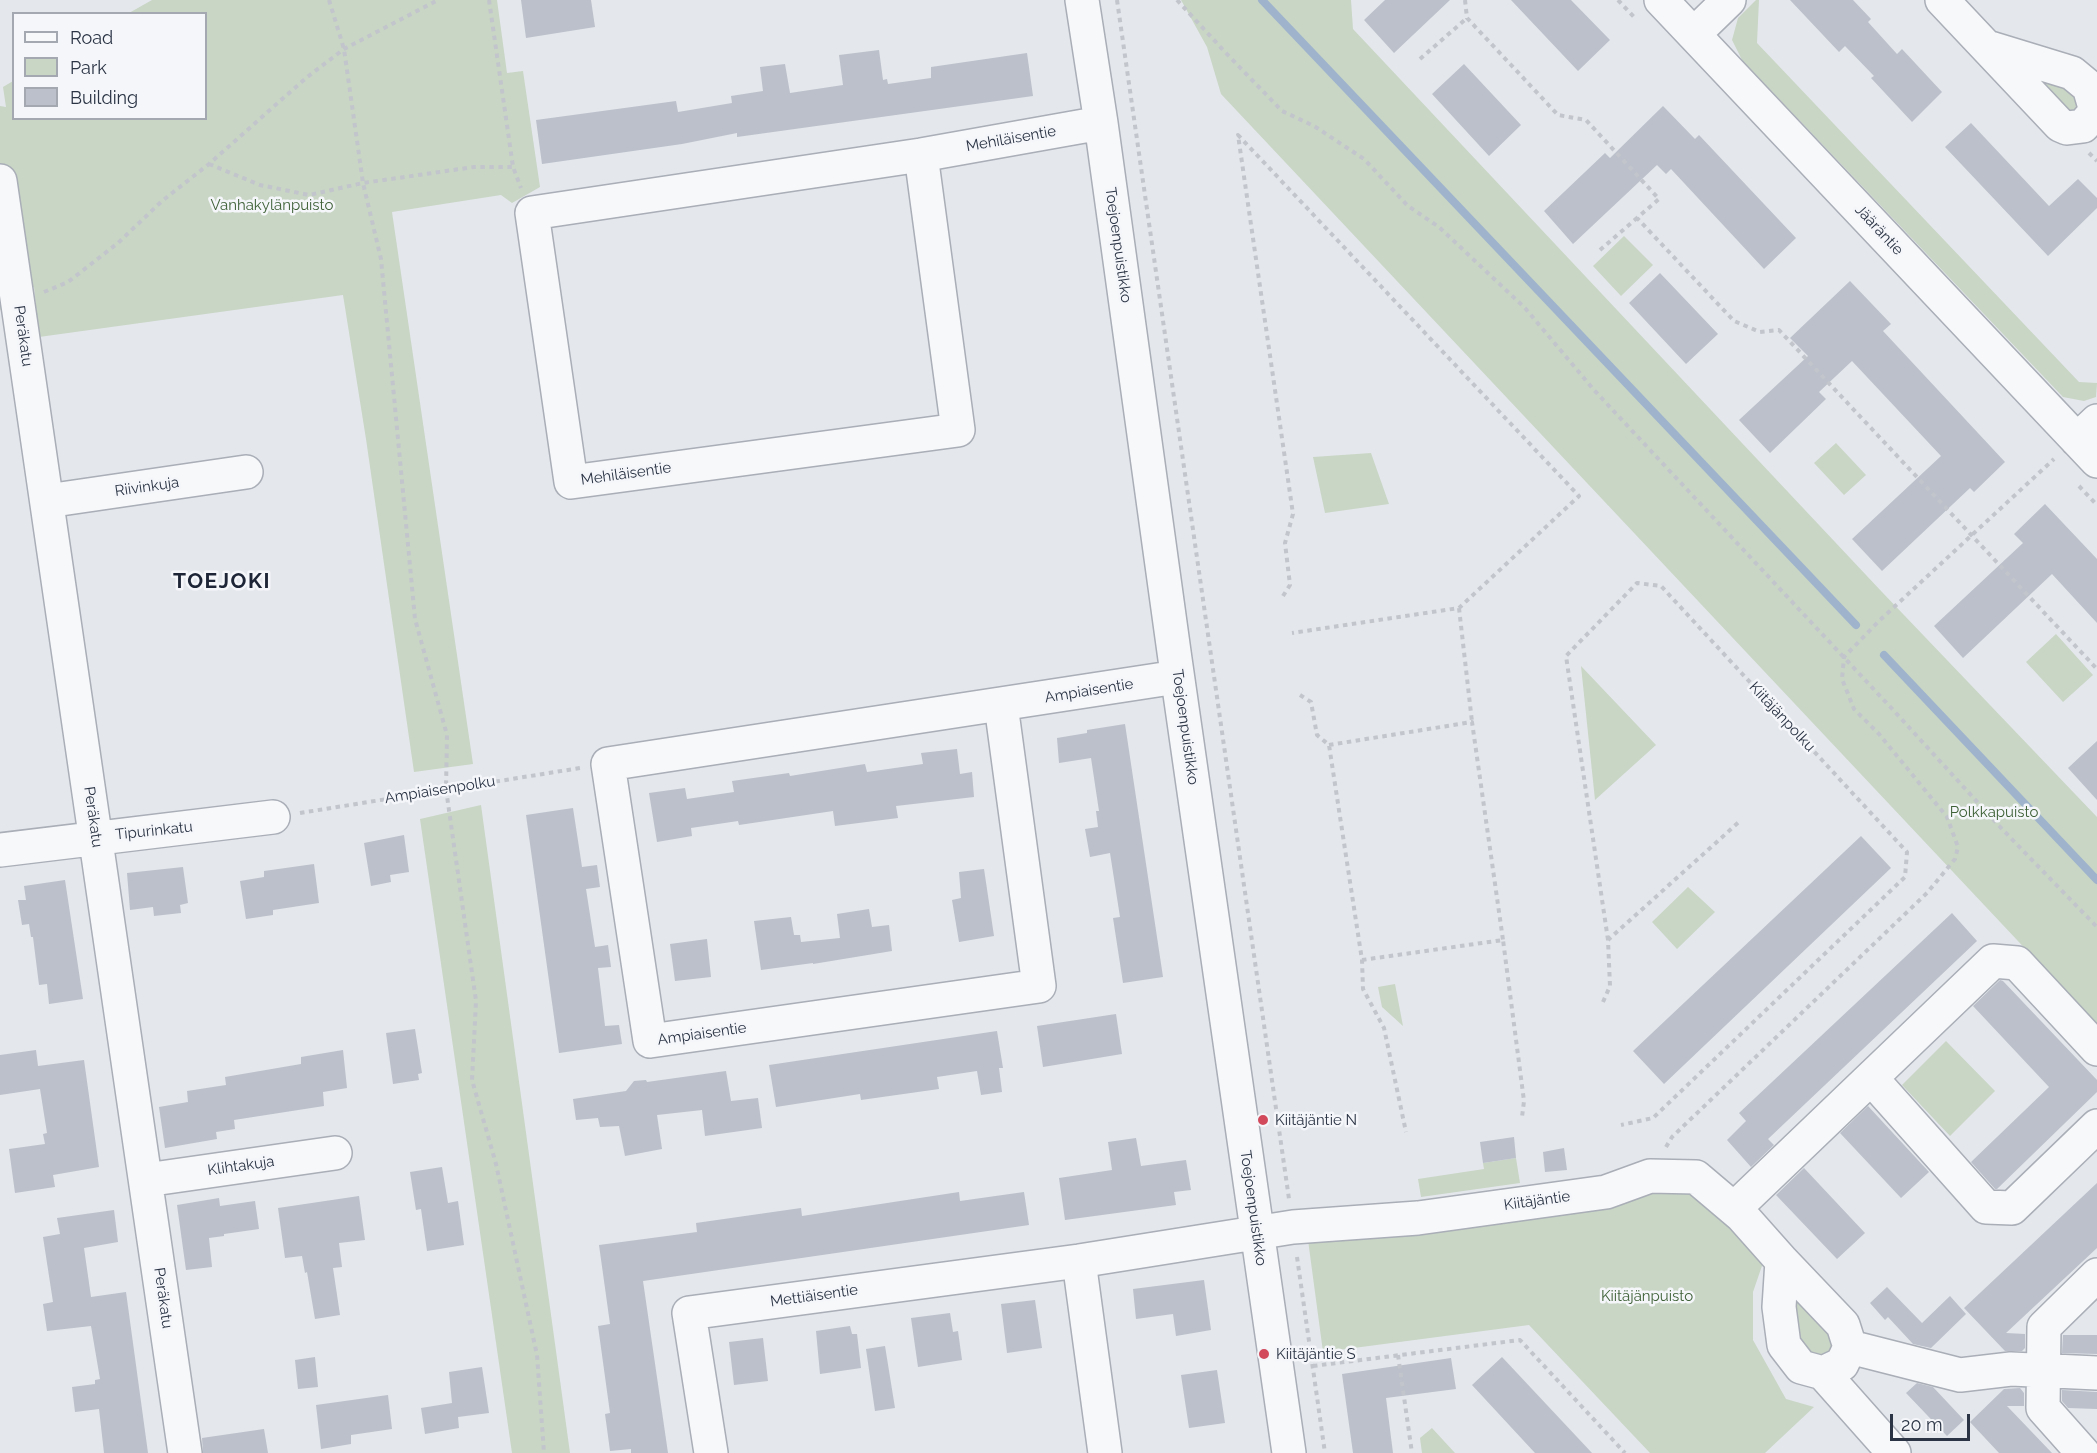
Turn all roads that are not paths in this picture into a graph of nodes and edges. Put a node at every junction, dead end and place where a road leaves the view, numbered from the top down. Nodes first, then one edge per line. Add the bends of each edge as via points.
1 (1082, 0) edge
2 (1661, 0) edge
3 (1729, 0) edge
4 (1942, 0) edge
5 (1694, 34) junction
6 (1987, 47) dead end
7 (1101, 123) junction
8 (921, 155) junction
9 (0, 181) edge
10 (2081, 445) edge
11 (246, 472) dead end
12 (47, 501) junction
13 (1178, 677) junction
14 (1001, 705) junction
15 (273, 817) road end
16 (96, 837) junction
17 (0, 850) edge
18 (2097, 1049) edge
19 (1871, 1078) junction
20 (2097, 1126) edge
21 (335, 1153) dead end
22 (146, 1180) junction
23 (1734, 1209) junction
24 (1257, 1234) junction
25 (1079, 1261) junction
26 (1782, 1261) junction
27 (2097, 1275) edge
28 (1851, 1347) junction
29 (2044, 1371) junction
30 (1823, 1373) junction
31 (2097, 1373) edge
32 (185, 1453) edge
33 (711, 1453) edge
34 (1105, 1453) edge
35 (1289, 1453) edge
36 (1894, 1453) edge
37 (2083, 1453) edge

1 - 7 street, Toejoenpuistikko
2 - 5 street, Jääräntie
3 - 5 street
4 - 6 street
5 - 10 street, Jääräntie
7 - 8 street, Mehiläisentie
7 - 13 street, Toejoenpuistikko
8 - 8 street, Mehiläisentie via 532,213 571,482 958,430
9 - 12 street, Peräkatu
11 - 12 street, Riivinkuja
12 - 16 street, Peräkatu
13 - 14 street, Ampiaisentie
13 - 24 street, Toejoenpuistikko
14 - 14 street, Ampiaisentie via 608,764 650,1041 1039,986
15 - 16 street, Tipurinkatu
16 - 17 street, Tipurinkatu
16 - 22 street, Peräkatu
18 - 19 street via 2017,963 1993,961
19 - 20 street via 1986,1207 2012,1208
19 - 23 street
21 - 22 street, Klihtakuja
22 - 32 street, Peräkatu
23 - 24 street, Kiitäjäntie via 1696,1177 1650,1176 1606,1192 1418,1218 1293,1227
23 - 26 street, Kiitäjäntie
24 - 25 street, Mettiäisentie
24 - 35 street, Toejoenpuistikko
25 - 33 street, Mettiäisentie via 689,1313
25 - 34 street
26 - 28 street, Kiitäjäntie via 1843,1325
26 - 30 street via 1779,1306 1784,1346 1801,1367
27 - 29 street via 2044,1327
28 - 29 street via 1960,1375
28 - 30 street via 1842,1364
29 - 31 street
29 - 37 street via 2043,1408
30 - 36 street

